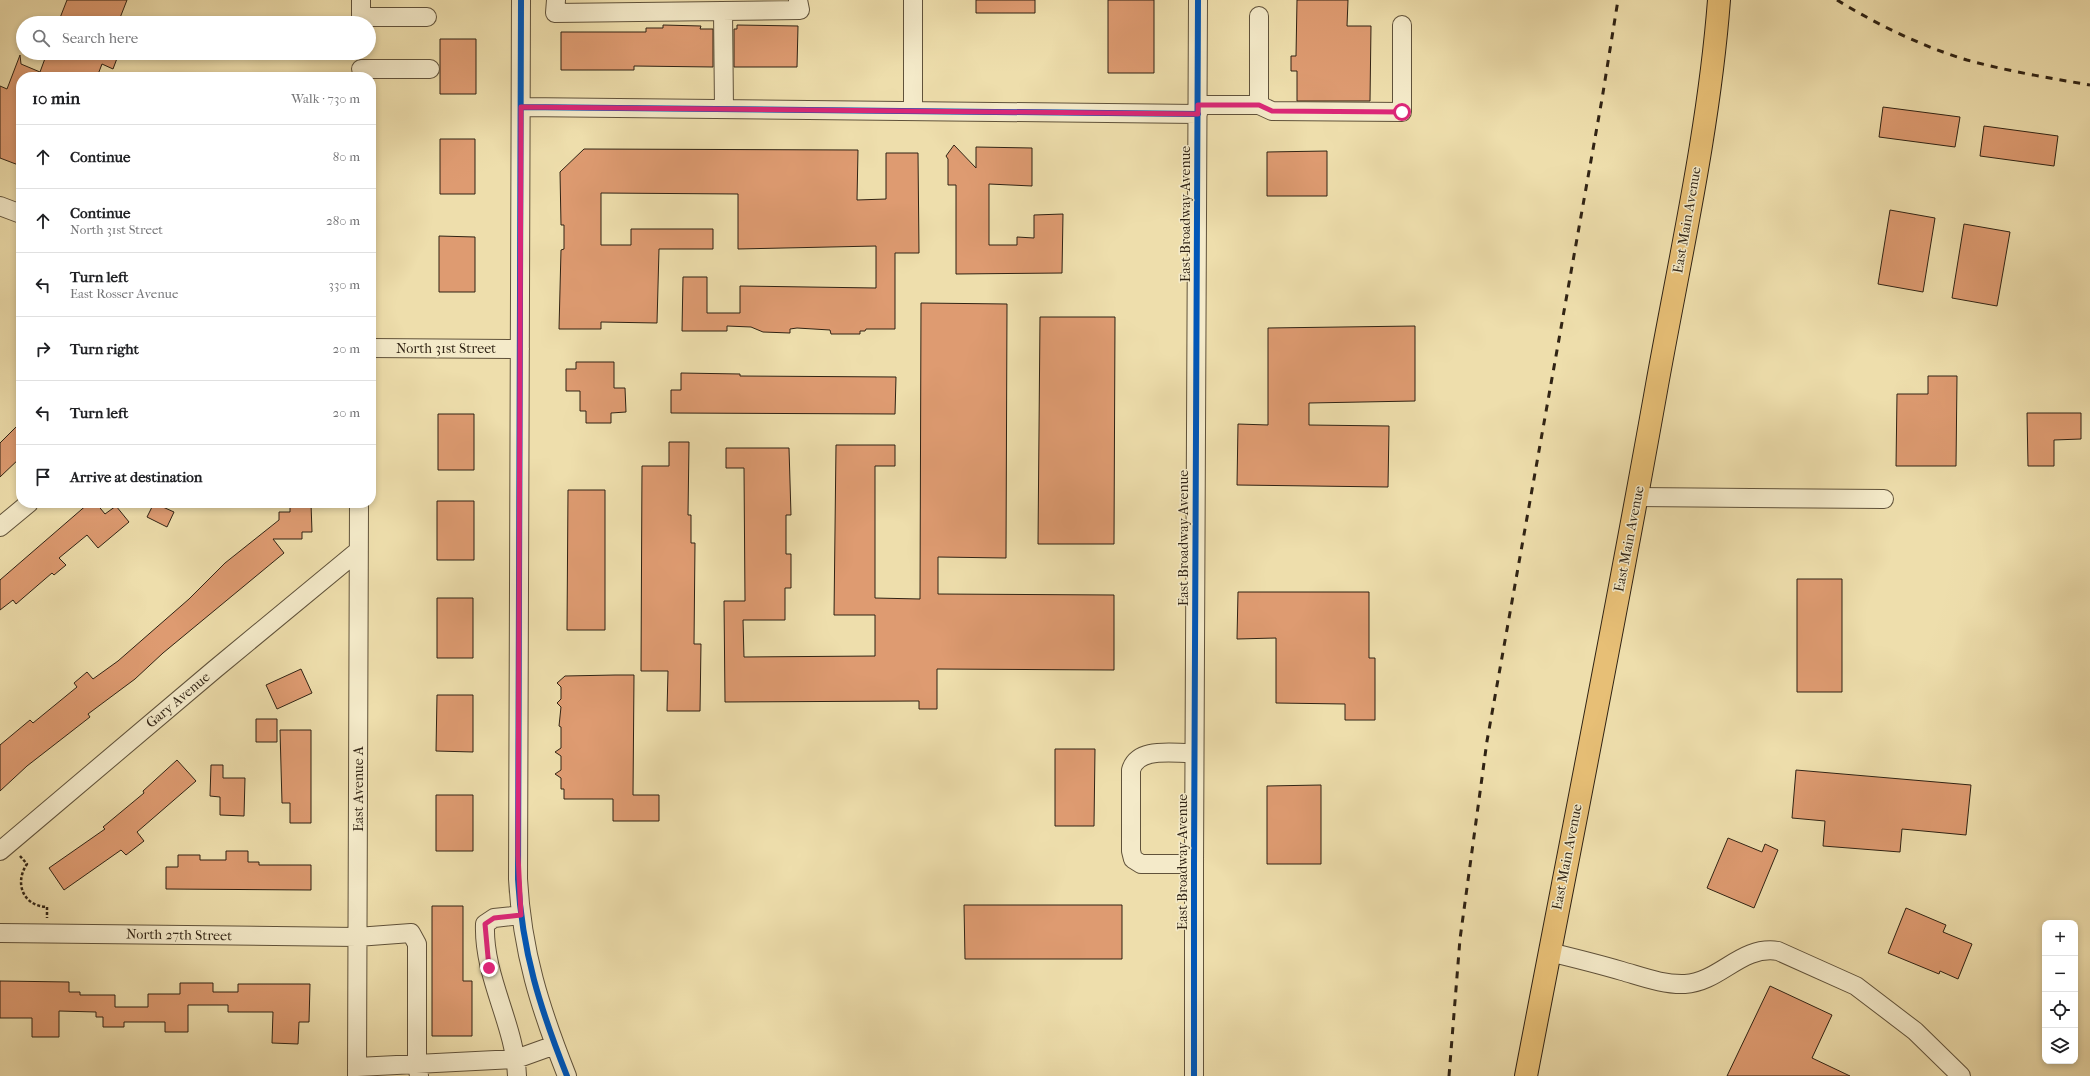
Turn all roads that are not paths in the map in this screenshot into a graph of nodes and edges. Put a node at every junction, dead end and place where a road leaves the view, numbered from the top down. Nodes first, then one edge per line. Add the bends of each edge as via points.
1 (521, 0) edge
2 (556, 0) edge
3 (798, 0) edge
4 (913, 0) edge
5 (1198, 0) edge
6 (1719, 0) edge
7 (723, 11) junction
8 (361, 13) edge
9 (1259, 16) dead end
10 (427, 17) dead end
11 (1402, 25) dead end
12 (361, 66) edge
13 (430, 69) dead end
14 (1259, 105) junction
15 (521, 107) junction
16 (724, 109) junction
17 (1198, 110) junction
18 (913, 111) junction
19 (0, 206) edge
20 (16, 212) edge
21 (376, 348) edge
22 (520, 349) junction
23 (1637, 497) junction
24 (1884, 499) dead end
25 (23, 508) edge
26 (359, 508) edge
27 (0, 527) edge
28 (358, 552) junction
29 (1194, 753) junction
30 (4, 847) edge
31 (1194, 864) junction
32 (521, 915) junction
33 (0, 933) edge
34 (357, 937) junction
35 (1549, 952) junction
36 (554, 1045) junction
37 (516, 1068) edge
38 (418, 1070) edge
39 (357, 1072) edge
40 (567, 1076) edge
41 (1194, 1076) edge
42 (1526, 1076) edge
43 (1961, 1076) edge

1 - 15 street
2 - 7 street via 555,12
3 - 7 street via 800,10
4 - 18 street
5 - 17 street, East Broadway Avenue
6 - 23 main road, East Main Avenue via 1707,105 1695,179
7 - 16 street
8 - 10 street
9 - 14 street
11 - 14 street via 1402,112 1272,111
12 - 13 street
14 - 17 street
15 - 16 street
15 - 22 street
16 - 18 street
17 - 18 street
17 - 29 street, East Broadway Avenue
19 - 20 street
21 - 22 street, North 31st Street
22 - 32 street via 518,855
23 - 24 street
23 - 35 main road, East Main Avenue
25 - 27 street
26 - 28 street, East Avenue A
28 - 30 street, Gary Avenue
28 - 34 street, East Avenue A
29 - 31 street, East Broadway Avenue
29 - 31 street via 1146,754 1136,759 1131,770 1131,851 1133,859 1141,864
31 - 41 street, East Broadway Avenue
32 - 36 street via 533,983
32 - 37 street via 494,918 485,924 489,968
33 - 34 street, North 27th Street
34 - 38 street, North 27th Street via 411,933 417,944
34 - 39 street, East Avenue A
35 - 42 main road, East Main Avenue
35 - 43 street via 1656,981 1686,984 1710,977 1757,951 1778,951 1856,986 1915,1031
36 - 37 street
36 - 40 street
37 - 38 street
38 - 39 street

